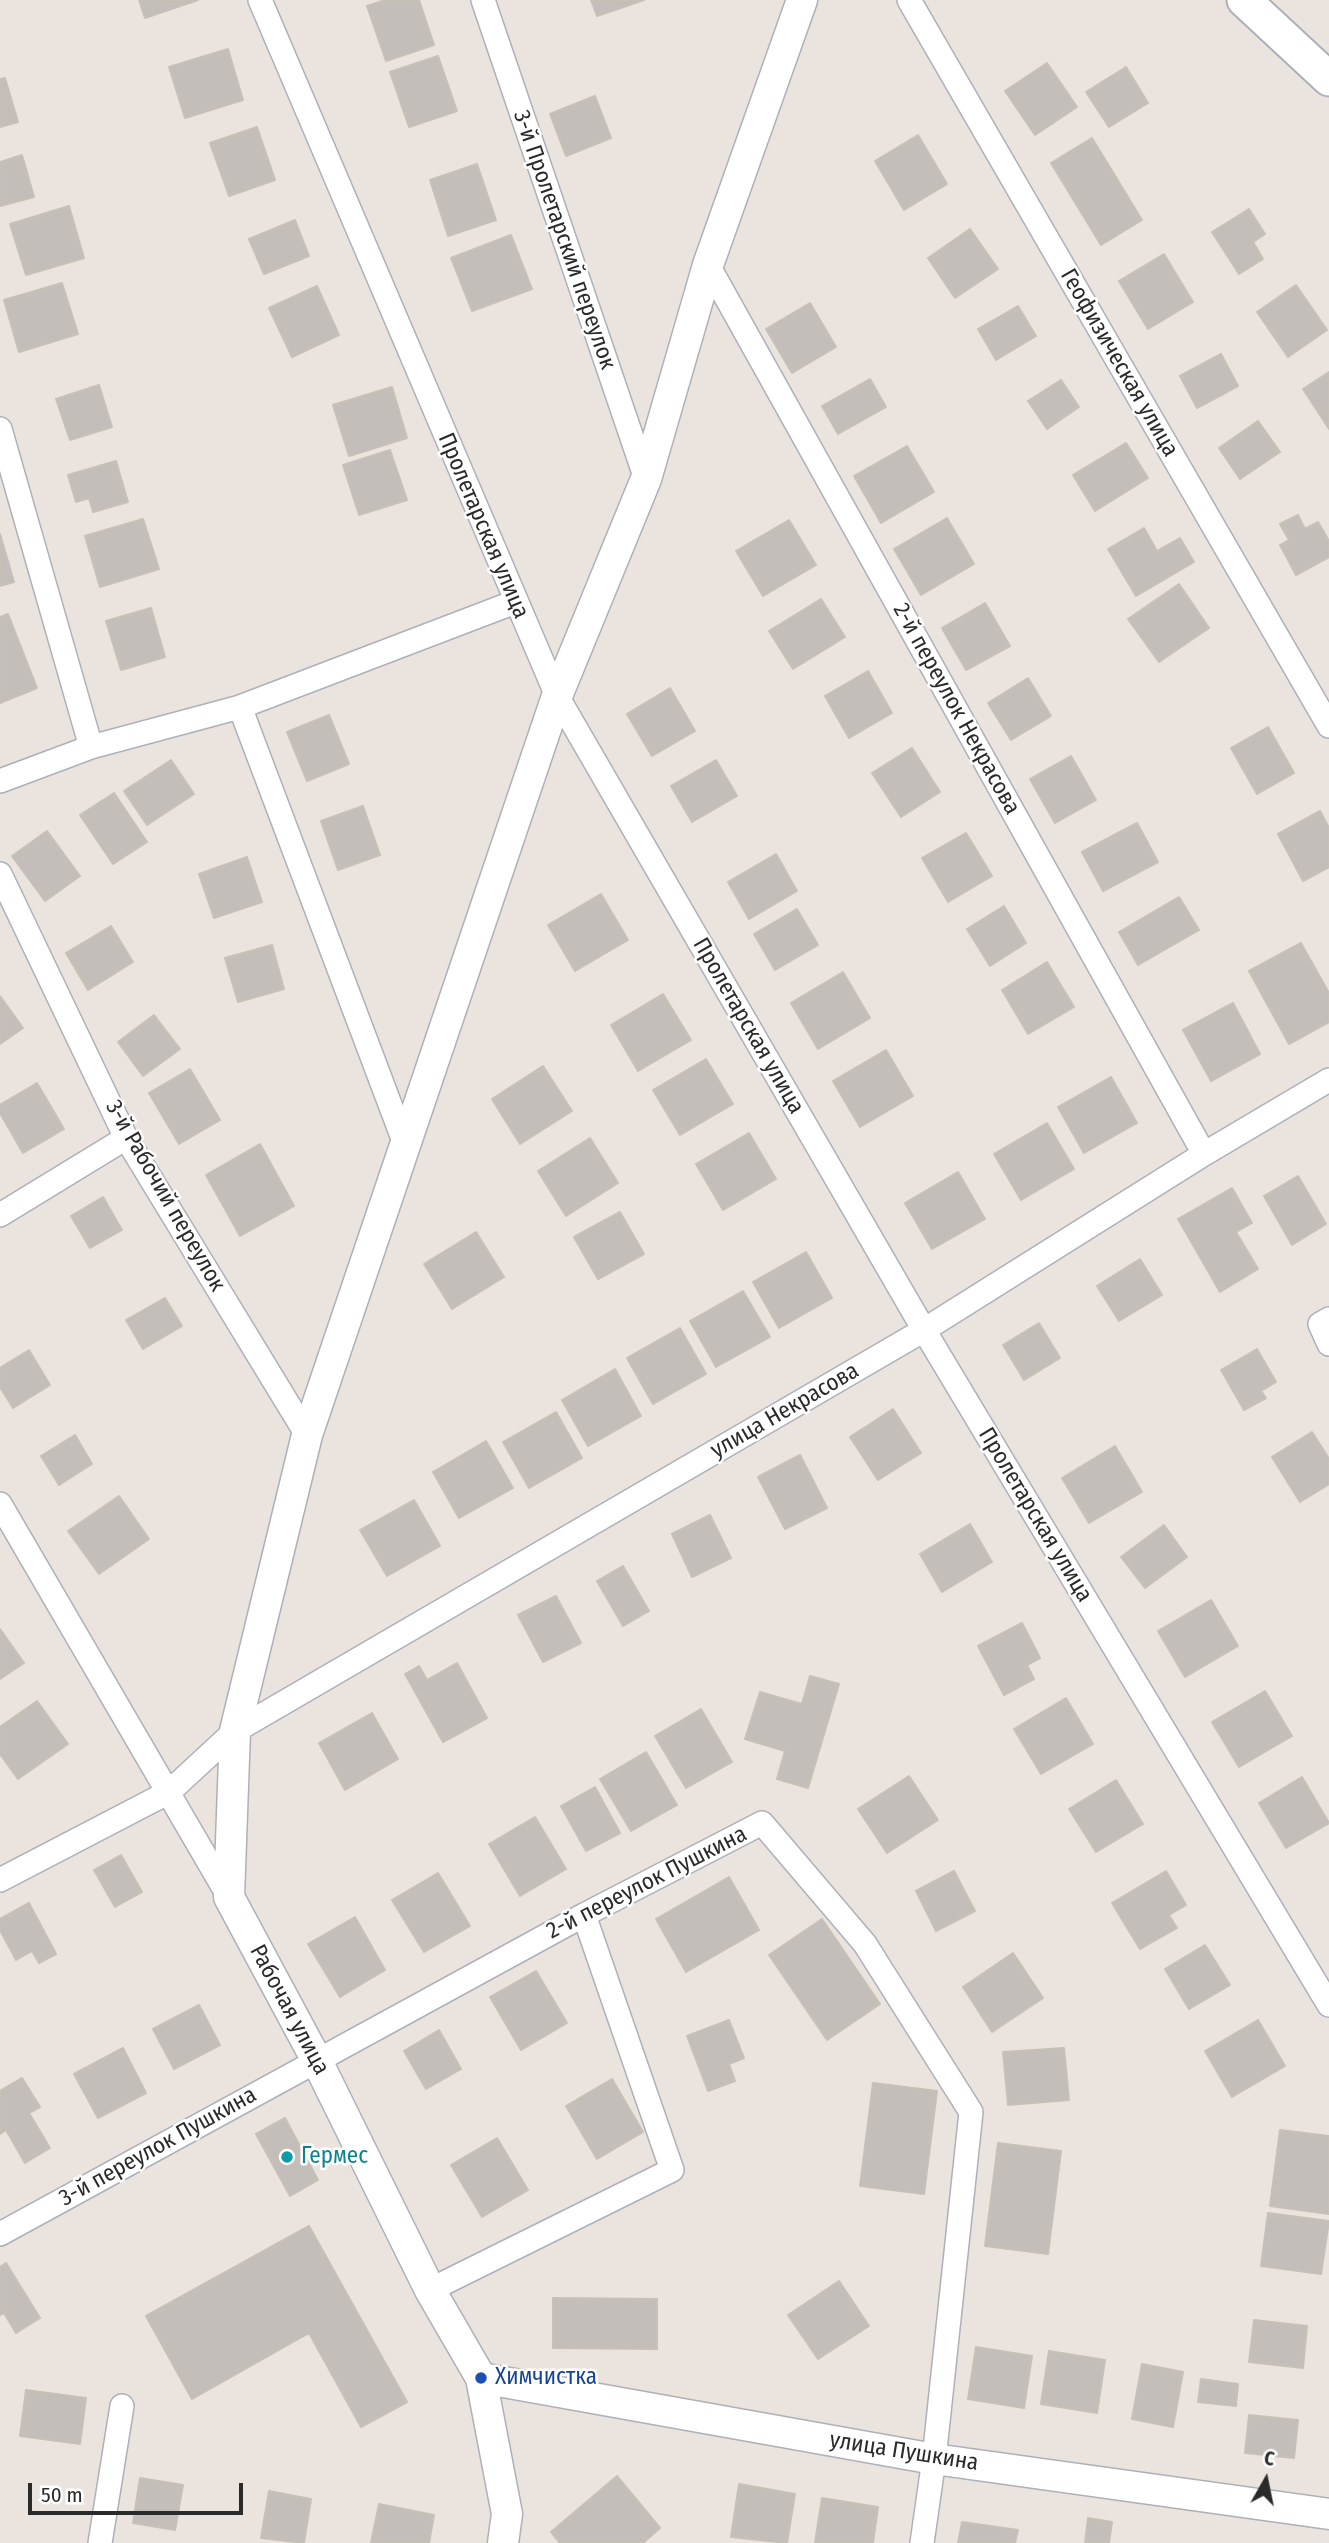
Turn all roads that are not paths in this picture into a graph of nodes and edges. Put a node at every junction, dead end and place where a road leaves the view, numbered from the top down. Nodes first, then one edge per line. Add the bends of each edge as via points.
1 (260, 0) edge
2 (483, 0) edge
3 (802, 0) edge
4 (909, 0) edge
5 (1244, 0) edge
6 (1329, 79) edge
7 (708, 265) junction
8 (0, 429) edge
9 (646, 480) junction
10 (515, 602) junction
11 (557, 696) junction
12 (240, 707) junction
13 (1329, 726) edge
14 (91, 747) junction
15 (0, 781) edge
16 (0, 874) edge
17 (1327, 1087) edge
18 (126, 1138) junction
19 (405, 1144) junction
20 (1204, 1154) junction
21 (0, 1215) edge
22 (1329, 1319) edge
23 (924, 1330) junction
24 (1329, 1344) edge
25 (307, 1435) junction
26 (0, 1504) edge
27 (235, 1731) junction
28 (169, 1792) junction
29 (0, 1880) edge
30 (229, 1897) junction
31 (583, 1915) junction
32 (1329, 2005) edge
33 (316, 2059) junction
34 (0, 2234) edge
35 (430, 2290) junction
36 (481, 2378) junction
37 (122, 2406) dead end
38 (934, 2459) junction
39 (1329, 2514) edge
40 (100, 2543) edge
41 (503, 2543) edge
42 (922, 2543) edge

1 - 10 street, Пролетарская улица
2 - 9 street, 3-й Пролетарский переулок
3 - 7 street
4 - 13 street, Геофизическая улица
5 - 6 main road
7 - 9 street
7 - 20 street, 2-й переулок Некрасова
8 - 14 street
9 - 11 street
10 - 11 street, Пролетарская улица
10 - 12 street
11 - 19 street
11 - 23 street, Пролетарская улица
12 - 14 street
12 - 19 street
14 - 15 street
16 - 18 street, 3-й Рабочий переулок
17 - 20 street, улица Некрасова
18 - 21 street
18 - 25 street, 3-й Рабочий переулок
19 - 25 street
20 - 23 street, улица Некрасова
22 - 24 street via 1320,1324
23 - 27 street, улица Некрасова
23 - 32 street, Пролетарская улица
25 - 27 street
26 - 28 street, Рабочая улица
27 - 28 street, улица Некрасова
27 - 30 street
28 - 29 street
28 - 30 street, Рабочая улица
30 - 33 street, Рабочая улица
31 - 33 street, 2-й переулок Пушкина
31 - 35 street via 673,2170
31 - 38 street, 2-й переулок Пушкина via 762,1823 865,1944 971,2112
33 - 34 street, 3-й переулок Пушкина
33 - 35 street, Рабочая улица
35 - 36 street, Рабочая улица
36 - 38 street, улица Пушкина
36 - 41 street, Рабочая улица via 507,2514
37 - 40 street
38 - 39 street, улица Пушкина
38 - 42 street, 2-й переулок Пушкина

